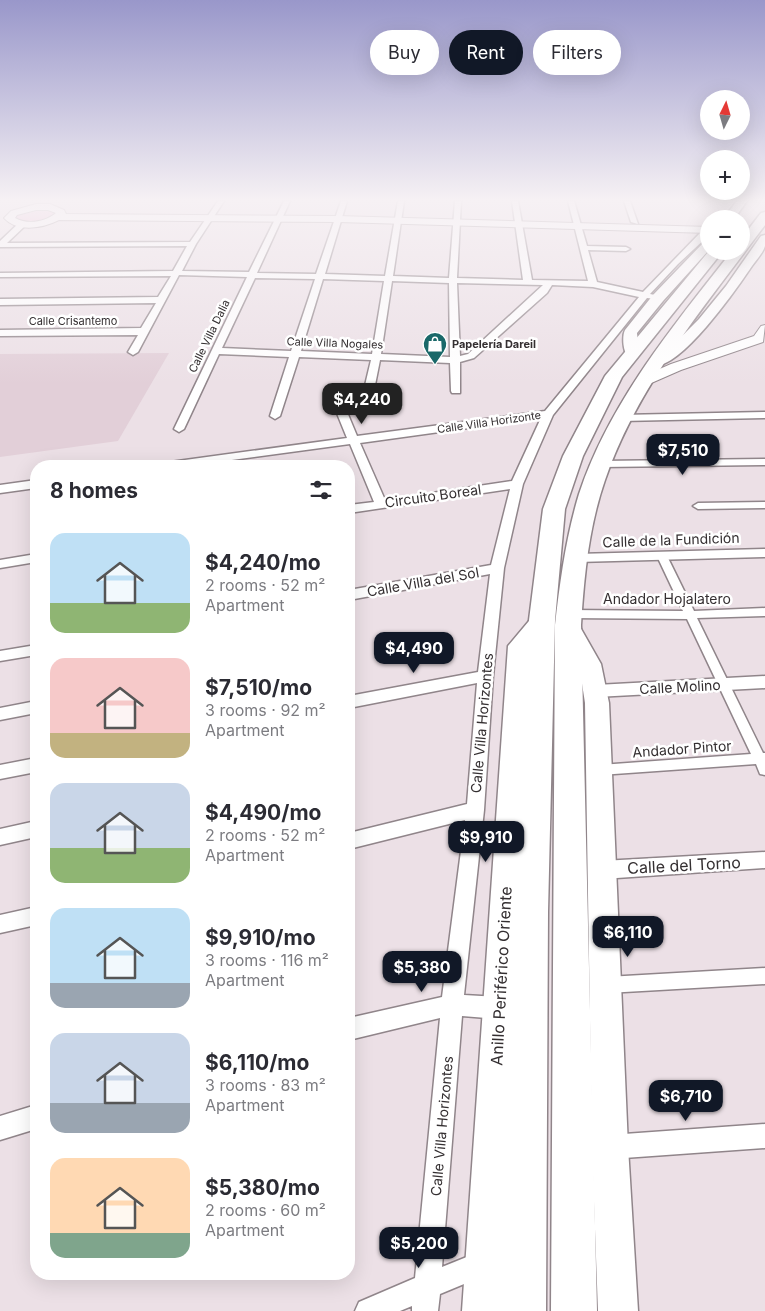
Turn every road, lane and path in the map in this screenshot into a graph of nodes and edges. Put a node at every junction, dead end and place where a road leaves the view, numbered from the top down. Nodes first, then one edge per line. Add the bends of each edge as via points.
1 (183, 262) edge
2 (259, 262) edge
3 (324, 262) edge
4 (391, 262) edge
5 (455, 262) edge
6 (524, 262) edge
7 (588, 262) edge
8 (674, 262) edge
9 (697, 262) edge
10 (700, 262) edge
11 (731, 262) edge
12 (748, 262) edge
13 (178, 273) junction
14 (0, 275) edge
15 (253, 275) junction
16 (319, 277) junction
17 (388, 279) junction
18 (454, 280) junction
19 (528, 282) junction
20 (549, 283) junction
21 (593, 284) junction
22 (644, 296) junction
23 (658, 298) junction
24 (162, 300) junction
25 (0, 302) edge
26 (765, 329) edge
27 (145, 330) junction
28 (0, 333) edge
29 (215, 351) junction
30 (133, 352) dead end
31 (632, 352) junction
32 (295, 354) junction
33 (376, 357) junction
34 (455, 360) junction
35 (658, 362) junction
36 (644, 380) junction
37 (456, 391) dead end
38 (548, 414) junction
39 (765, 415) edge
40 (275, 416) dead end
41 (621, 418) junction
42 (178, 429) dead end
43 (354, 440) junction
44 (207, 460) edge
45 (765, 462) edge
46 (601, 464) junction
47 (517, 484) junction
48 (30, 485) edge
49 (0, 489) edge
50 (381, 504) junction
51 (765, 505) edge
52 (698, 506) dead end
53 (355, 508) edge
54 (765, 553) edge
55 (662, 556) junction
56 (577, 558) junction
57 (30, 559) edge
58 (0, 564) edge
59 (497, 568) junction
60 (355, 594) edge
61 (765, 612) edge
62 (691, 615) junction
63 (558, 631) junction
64 (30, 651) edge
65 (0, 656) edge
66 (485, 676) junction
67 (765, 682) edge
68 (723, 684) junction
69 (596, 691) junction
70 (355, 701) edge
71 (30, 708) edge
72 (0, 714) edge
73 (763, 762) edge
74 (30, 766) edge
75 (600, 770) junction
76 (0, 772) edge
77 (475, 810) junction
78 (30, 830) edge
79 (0, 837) edge
80 (355, 839) edge
81 (765, 860) edge
82 (602, 870) junction
83 (30, 917) edge
84 (0, 924) edge
85 (765, 976) edge
86 (606, 986) junction
87 (452, 1004) junction
88 (499, 1008) junction
89 (355, 1028) edge
90 (30, 1119) edge
91 (0, 1128) edge
92 (765, 1136) edge
93 (610, 1147) junction
94 (485, 1262) junction
95 (426, 1300) edge
96 (368, 1311) edge
97 (482, 1311) edge
98 (523, 1311) edge
99 (574, 1311) edge
100 (618, 1311) edge

1 - 13 street
2 - 15 street, Calle Villa Dalia
3 - 16 street
4 - 17 street
5 - 18 street
6 - 19 street
7 - 21 street
8 - 22 street, Calle Villa Horizontes
9 - 23 main road, Anillo Periférico Oriente
10 - 31 highway, Anillo Periférico Oriente
11 - 35 highway, Anillo Periférico Oriente
12 - 35 main road, Anillo Periférico Oriente via 726,295 674,352
13 - 14 street
13 - 15 street
13 - 24 street
15 - 16 street
15 - 29 street, Calle Villa Dalia
16 - 17 street
16 - 32 street
17 - 18 street
17 - 33 street
18 - 19 street
18 - 34 street
19 - 20 street
20 - 21 street
20 - 34 street via 544,292 472,356
21 - 22 street
22 - 23 street
22 - 38 street, Calle Villa Horizontes
23 - 31 main road, Anillo Periférico Oriente via 630,333
24 - 25 street
24 - 27 street
26 - 36 street via 759,339
27 - 28 street, Calle Crisantemo
27 - 30 street
29 - 32 street, Calle Villa Nogales
29 - 42 street, Calle Villa Dalia
31 - 63 highway, Anillo Periférico Oriente via 594,411 573,456 554,510
32 - 33 street, Calle Villa Nogales
32 - 40 street
33 - 34 street, Calle Villa Nogales
33 - 43 street via 367,400 341,411
34 - 37 street
35 - 36 highway, Anillo Periférico Oriente
36 - 41 highway, Anillo Periférico Oriente
38 - 43 street, Calle Villa Horizonte
38 - 47 street, Calle Villa Horizontes
39 - 41 street
41 - 46 highway, Anillo Periférico Oriente
43 - 44 street, Calle Villa Horizonte
43 - 50 street
45 - 46 street
46 - 56 highway, Anillo Periférico Oriente via 594,479
47 - 50 street, Circuito Boreal
47 - 59 street, Calle Villa Horizontes
48 - 49 street
50 - 53 street, Circuito Boreal
51 - 52 street
54 - 55 street, Calle de la Fundición
55 - 56 street, Calle de la Fundición
55 - 62 street
56 - 63 highway, Anillo Periférico Oriente
57 - 58 street
59 - 60 street, Calle Villa del Sol
59 - 66 street, Calle Villa Horizontes
61 - 62 street, Andador Hojalatero
62 - 63 street, Andador Hojalatero
62 - 68 street
63 - 69 main road via 590,664
63 - 88 main road, Anillo Periférico Oriente via 519,646
63 - 98 highway, Anillo Periférico Oriente via 531,912
63 - 99 highway, Anillo Periférico Oriente
64 - 65 street
66 - 70 street
66 - 77 street, Calle Villa Horizontes
67 - 68 street, Calle Molino
68 - 69 street, Calle Molino
68 - 73 street
69 - 75 main road
71 - 72 street
73 - 75 street, Andador Pintor
74 - 76 street
75 - 82 main road
77 - 80 street
77 - 87 street, Calle Villa Horizontes
78 - 79 street
81 - 82 street, Calle del Torno
82 - 86 main road
83 - 84 street
85 - 86 street
86 - 93 main road
87 - 88 street
87 - 89 street
87 - 95 street, Calle Villa Horizontes
88 - 94 main road, Anillo Periférico Oriente
90 - 91 street
92 - 93 street
93 - 100 main road
94 - 95 street
94 - 97 main road, Anillo Periférico Oriente
95 - 96 street

